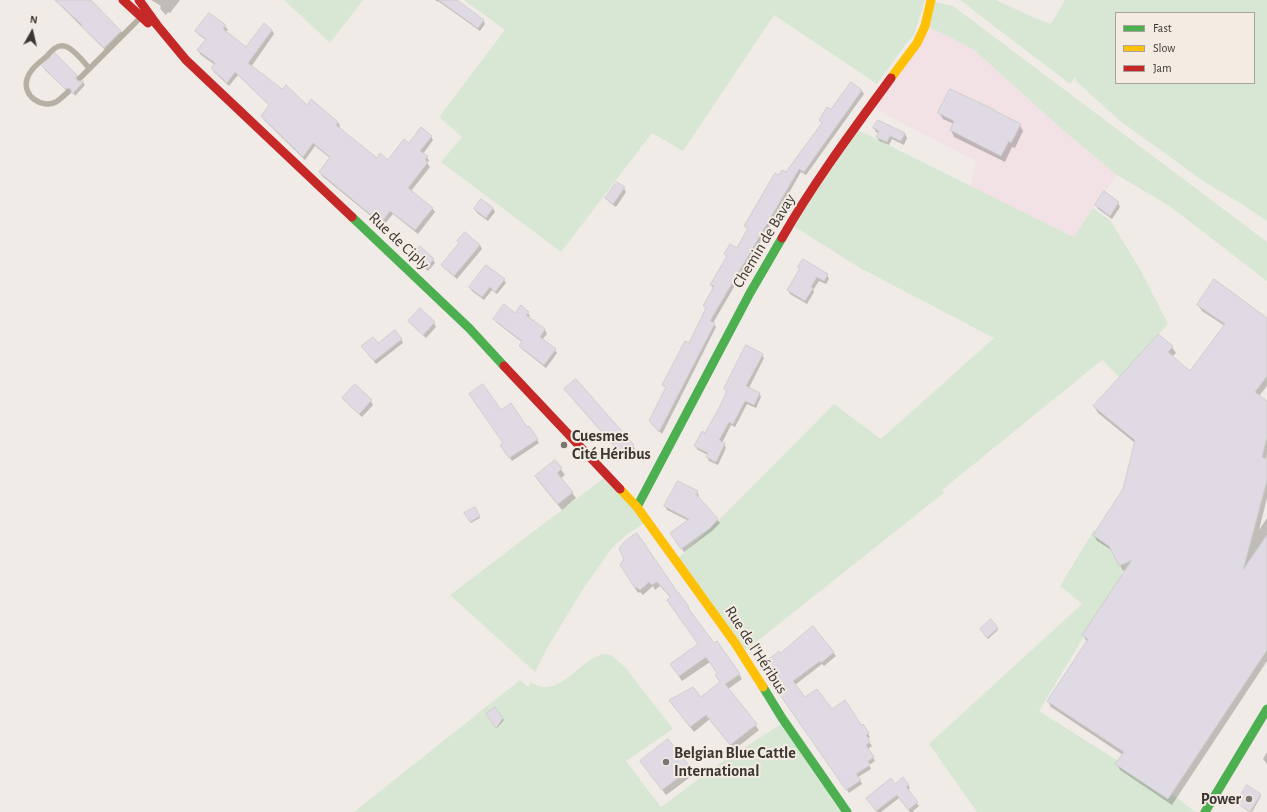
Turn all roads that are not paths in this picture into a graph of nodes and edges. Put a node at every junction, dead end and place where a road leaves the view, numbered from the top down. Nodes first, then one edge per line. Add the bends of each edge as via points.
1 (124, 0) edge
2 (140, 0) edge
3 (931, 1) edge
4 (141, 17) junction
5 (186, 60) junction
6 (90, 68) junction
7 (80, 78) dead end
8 (68, 92) dead end
9 (637, 507) junction
10 (1267, 709) edge
11 (847, 812) edge
12 (1205, 812) edge

1 - 4 street
2 - 5 street, Rue de Ciply
3 - 9 street, Chemin de Bavay via 925,26 917,43 858,122 790,224 750,293
4 - 5 street
4 - 6 lane
5 - 9 street, Rue de Ciply via 469,328
6 - 7 lane
6 - 8 lane via 70,49 61,45 30,72 26,87 34,100 48,104 56,102
9 - 11 street, Rue de l'Héribus via 735,643 782,718
10 - 12 street

